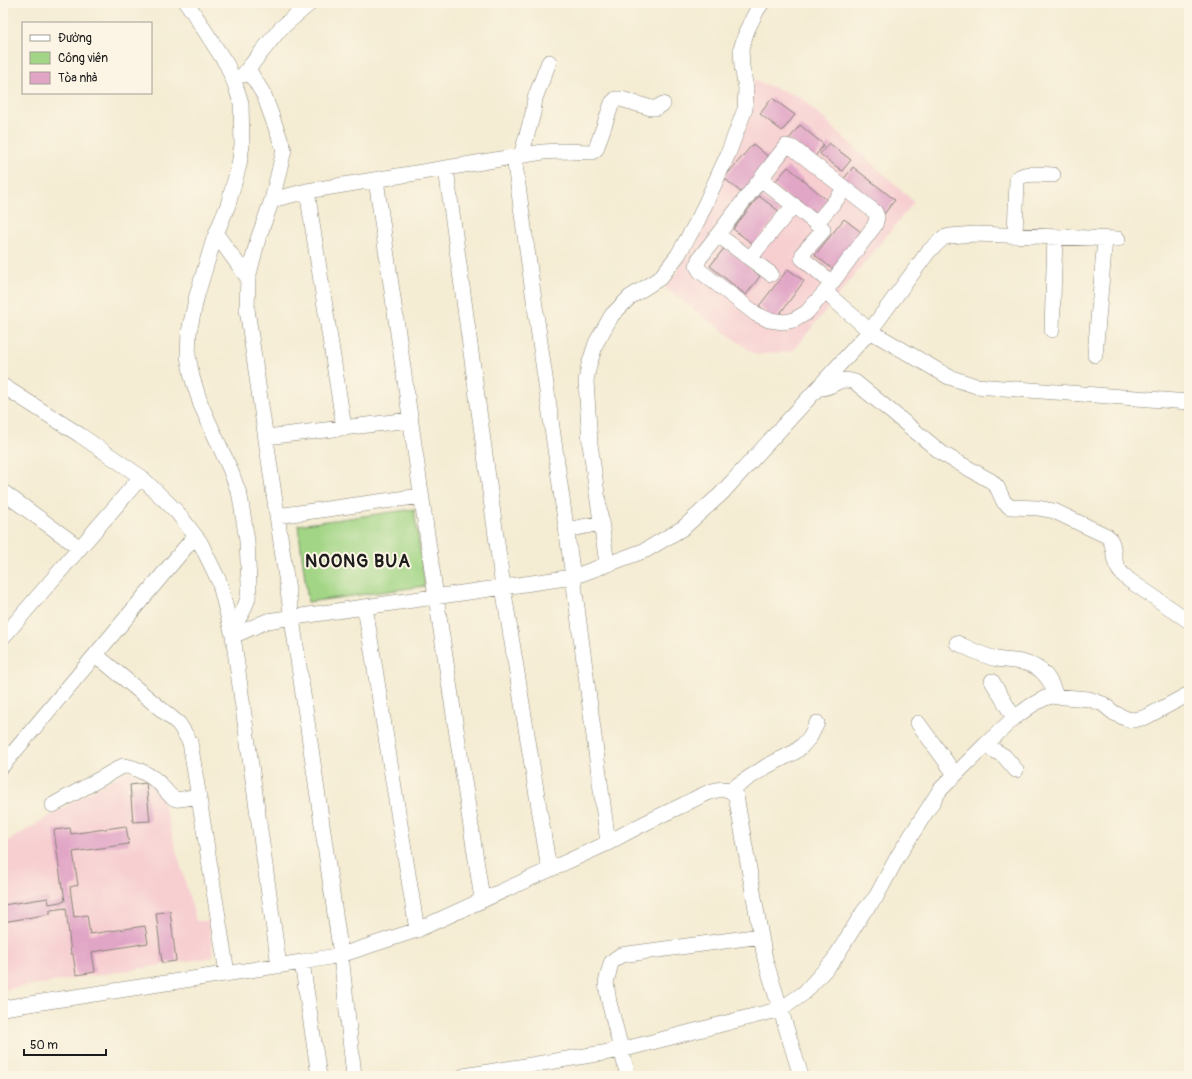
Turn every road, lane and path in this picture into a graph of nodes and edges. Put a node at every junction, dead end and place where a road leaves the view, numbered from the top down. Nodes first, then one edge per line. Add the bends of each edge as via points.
1 (187, 3) edge
2 (310, 3) edge
3 (762, 3) edge
4 (549, 62) dead end
5 (248, 69) junction
6 (236, 84) junction
7 (663, 104) dead end
8 (518, 157) junction
9 (446, 169) junction
10 (1053, 175) dead end
11 (761, 179) junction
12 (376, 180) junction
13 (845, 189) junction
14 (307, 191) junction
15 (272, 200) junction
16 (794, 205) junction
17 (816, 224) junction
18 (718, 235) junction
19 (1015, 236) junction
20 (1055, 237) junction
21 (221, 241) junction
22 (750, 258) junction
23 (771, 274) dead end
24 (248, 278) junction
25 (829, 287) junction
26 (1052, 330) dead end
27 (870, 332) junction
28 (1095, 355) dead end
29 (3, 386) edge
30 (819, 387) junction
31 (1189, 402) edge
32 (410, 420) junction
33 (344, 428) junction
34 (266, 437) junction
35 (141, 477) junction
36 (3, 492) edge
37 (421, 496) junction
38 (278, 516) junction
39 (601, 523) junction
40 (567, 530) junction
41 (195, 536) junction
42 (80, 548) junction
43 (607, 564) junction
44 (573, 577) junction
45 (503, 587) junction
46 (436, 597) junction
47 (365, 607) junction
48 (292, 617) junction
49 (1189, 621) edge
50 (232, 633) junction
51 (3, 637) edge
52 (957, 643) dead end
53 (96, 655) junction
54 (992, 681) dead end
55 (1189, 694) edge
56 (1056, 697) junction
57 (1014, 718) junction
58 (817, 723) dead end
59 (918, 723) dead end
60 (985, 745) junction
61 (3, 765) edge
62 (1016, 770) dead end
63 (955, 774) junction
64 (730, 790) junction
65 (198, 795) junction
66 (53, 805) dead end
67 (608, 843) junction
68 (549, 869) junction
69 (482, 899) junction
70 (417, 930) junction
71 (761, 936) junction
72 (341, 955) junction
73 (305, 962) junction
74 (279, 966) junction
75 (227, 973) junction
76 (3, 1008) edge
77 (780, 1009) junction
78 (621, 1050) junction
79 (319, 1076) edge
80 (354, 1076) edge
81 (464, 1076) edge
82 (628, 1076) edge
83 (801, 1076) edge

1 - 6 street via 227,65
2 - 5 street via 280,28
3 - 39 street via 747,30 741,49 746,88 745,109 698,220 678,255 660,278 630,297 612,315 596,343 586,381 590,444
4 - 8 street via 535,98 532,120
5 - 6 street
5 - 15 street via 264,95 284,150
6 - 21 street via 241,103 242,145
7 - 8 street via 651,108 616,99 612,103 596,149 592,152 543,152
8 - 9 street
8 - 40 street
9 - 12 street
9 - 45 street
10 - 19 street via 1027,174 1017,179
11 - 13 street via 788,146
11 - 16 street
11 - 18 street
12 - 14 street
12 - 32 street
13 - 17 street
13 - 25 street via 875,212 877,217 875,225
14 - 15 street
14 - 33 street
15 - 24 street
16 - 17 street
16 - 22 street
17 - 25 street via 823,229 803,253 802,258
18 - 22 street
18 - 25 street via 697,266 756,314 769,320 794,320 806,313
19 - 20 street
19 - 27 street via 975,234 943,238 928,252
20 - 26 street
20 - 28 street via 1112,239
21 - 24 street
21 - 50 street via 205,266 190,332 188,356 202,405 240,496 247,541 249,584 248,598
22 - 23 street
24 - 34 street via 247,309
25 - 27 street
27 - 30 street
27 - 31 street via 949,377 976,386
29 - 35 street via 28,400
30 - 43 street via 721,494 683,528 646,550
30 - 49 street via 828,387 845,380 855,382 943,454 991,481 1010,507 1054,511 1107,536 1112,542 1117,568 1121,573
32 - 33 street
32 - 37 street
33 - 34 street
34 - 38 street
35 - 41 street via 177,512
35 - 42 street
36 - 42 street
37 - 38 street
37 - 46 street
38 - 48 street
39 - 40 street
39 - 43 street
40 - 44 street
41 - 50 street via 219,581
41 - 53 street
42 - 51 street
43 - 44 street
44 - 45 street
44 - 67 street
45 - 46 street
45 - 68 street
46 - 47 street
46 - 69 street
47 - 48 street
47 - 70 street
48 - 50 street via 261,623
48 - 72 street
50 - 74 street
52 - 56 street via 997,659 1032,665 1052,683
53 - 61 street
53 - 65 street via 179,724 190,742
54 - 57 street
55 - 56 street via 1146,717 1134,720 1126,719 1096,701
56 - 57 street via 1046,698
57 - 60 street
58 - 64 street via 810,737 795,752 767,766
59 - 63 street
60 - 62 street via 1004,756
60 - 63 street
63 - 77 street via 940,790 898,856 876,897 864,911 833,961 804,993
64 - 67 street via 716,790
64 - 71 street via 736,796
65 - 66 street via 175,799 159,783 130,766 124,766
65 - 75 street
67 - 68 street
68 - 69 street
69 - 70 street
70 - 72 street
71 - 77 street
71 - 78 street via 621,956 615,959 611,963 606,983
72 - 73 street
72 - 80 street
73 - 74 street
73 - 79 street
74 - 75 street
75 - 76 street
77 - 78 street
77 - 83 street
78 - 81 street
78 - 82 street

